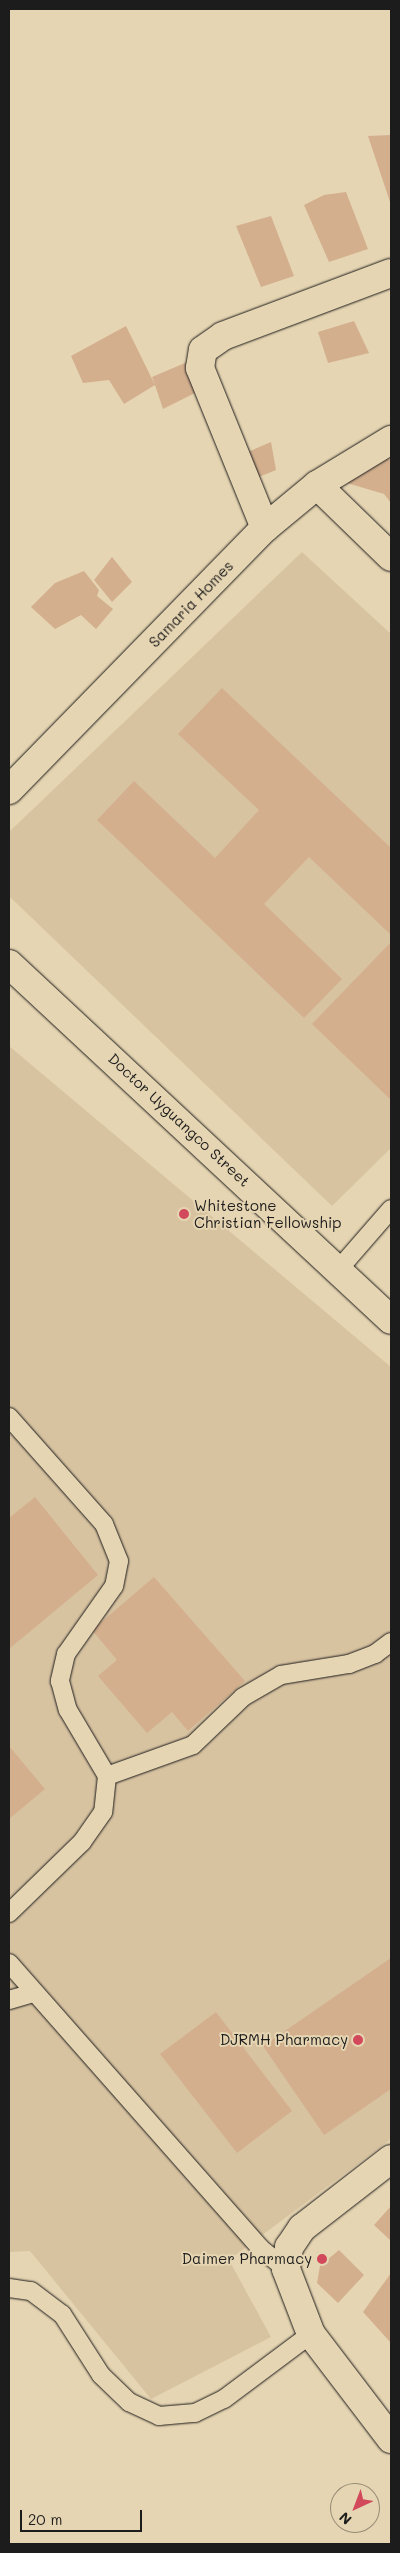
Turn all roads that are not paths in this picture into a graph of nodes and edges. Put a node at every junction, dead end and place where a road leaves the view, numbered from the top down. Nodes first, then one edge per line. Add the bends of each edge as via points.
1 (391, 274) edge
2 (391, 440) edge
3 (318, 485) junction
4 (265, 528) junction
5 (391, 557) edge
6 (9, 790) edge
7 (9, 964) edge
8 (391, 1209) edge
9 (338, 1270) junction
10 (391, 1318) edge
11 (9, 1417) edge
12 (391, 1642) edge
13 (107, 1776) junction
14 (9, 1913) edge
15 (9, 1963) edge
16 (34, 1993) junction
17 (9, 2000) edge
18 (391, 2159) edge
19 (286, 2269) junction
20 (9, 2288) edge
21 (311, 2334) junction
22 (391, 2439) edge

1 - 4 street via 224,336 203,350 200,368
2 - 3 street, Samaria Homes
3 - 4 street, Samaria Homes
3 - 5 street
4 - 6 street, Samaria Homes
7 - 9 street, Doctor Uyguangco Street
8 - 9 lane
9 - 10 street, Doctor Uyguangco Street
11 - 13 lane via 104,1524 119,1561 114,1586 66,1654 60,1682 68,1710
12 - 13 lane via 375,1654 349,1664 281,1676 243,1697 193,1745
13 - 14 lane via 103,1812 82,1842
15 - 16 lane
16 - 17 lane
16 - 19 lane via 260,2248
18 - 19 street via 302,2228 289,2247
19 - 21 street via 292,2295
20 - 21 lane via 31,2291 62,2314 101,2375 129,2402 159,2416 195,2413 224,2399
21 - 22 street

